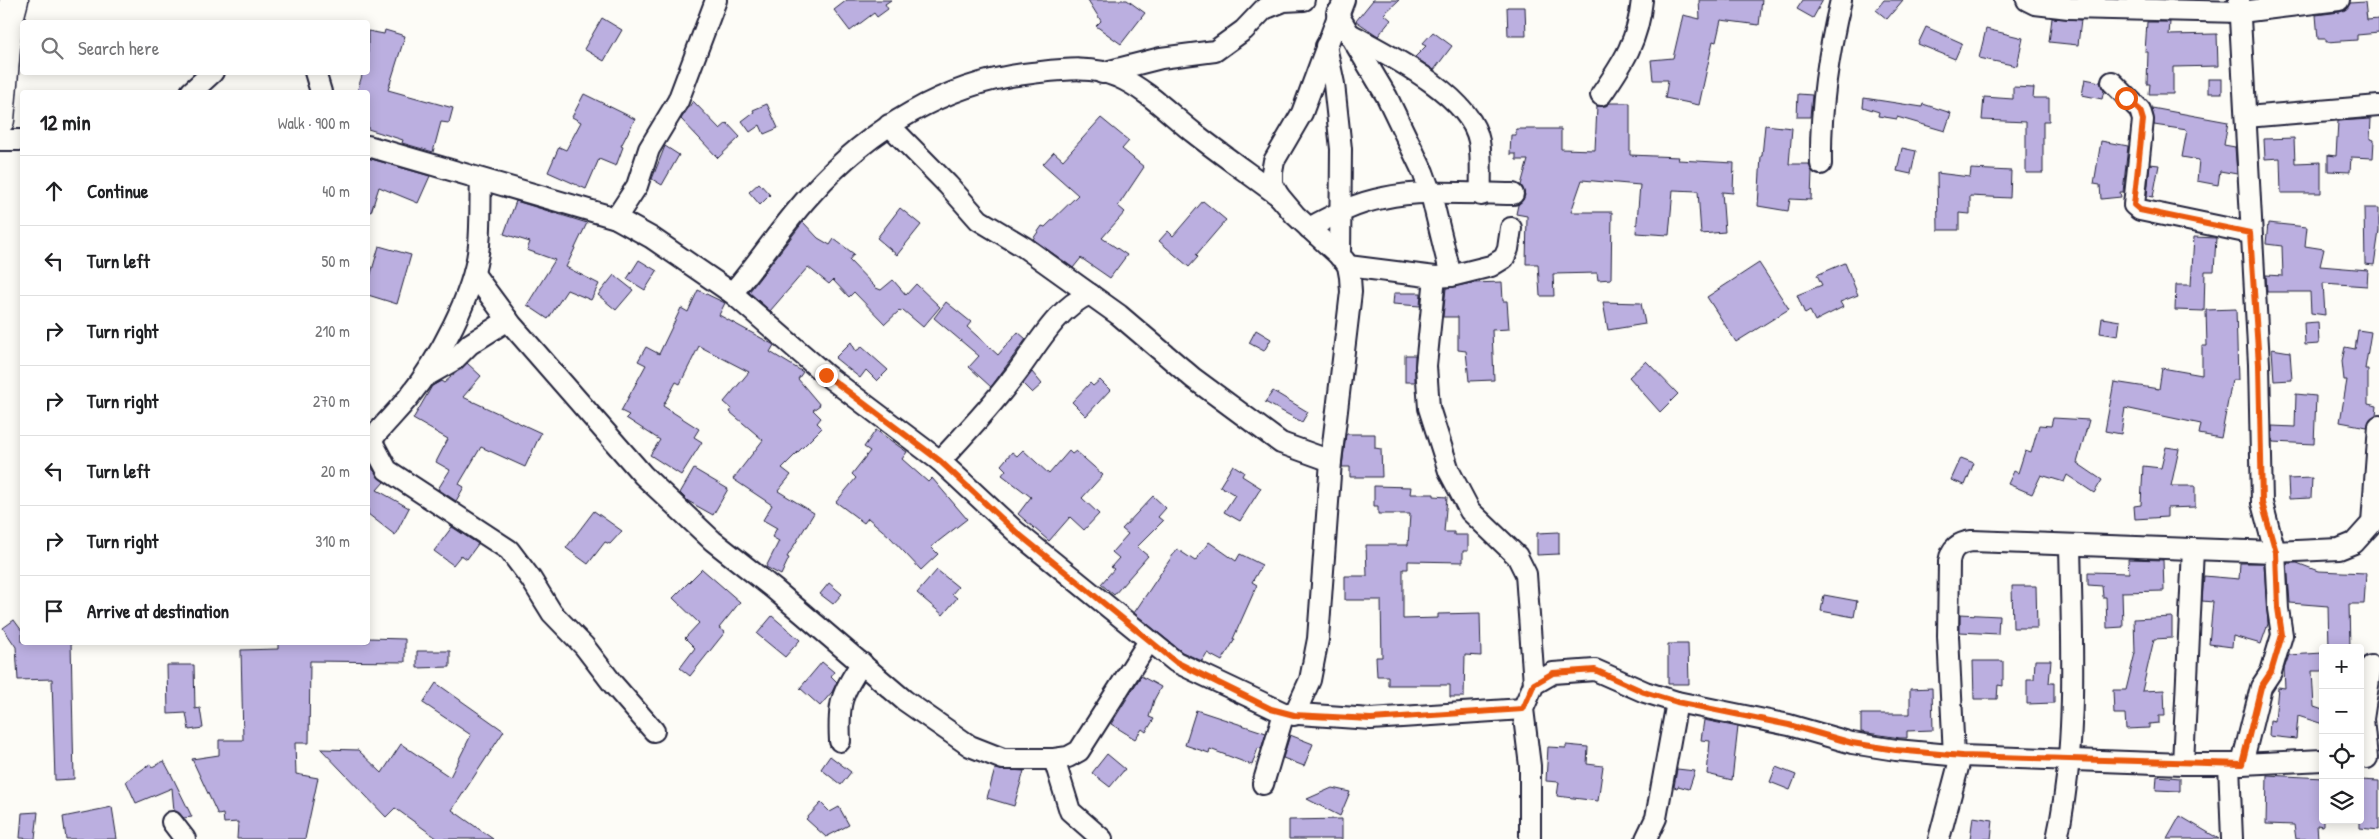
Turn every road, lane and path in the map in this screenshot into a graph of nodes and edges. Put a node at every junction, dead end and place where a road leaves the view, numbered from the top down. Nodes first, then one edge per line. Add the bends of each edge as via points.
1 (14, 0) edge
2 (716, 0) edge
3 (1304, 0) edge
4 (1642, 0) edge
5 (1841, 0) edge
6 (2027, 0) edge
7 (2339, 0) edge
8 (2240, 6) edge
9 (1341, 7) edge
10 (1352, 35) junction
11 (1326, 46) junction
12 (1102, 73) junction
13 (210, 75) edge
14 (316, 75) edge
15 (2112, 82) dead end
16 (193, 90) edge
17 (320, 90) edge
18 (1601, 95) dead end
19 (2379, 106) edge
20 (2246, 117) junction
21 (0, 120) edge
22 (889, 125) junction
23 (0, 140) edge
24 (20, 140) edge
25 (370, 147) edge
26 (1821, 164) dead end
27 (481, 180) junction
28 (1431, 194) junction
29 (1513, 194) dead end
30 (1481, 195) junction
31 (1279, 196) junction
32 (1340, 212) junction
33 (616, 218) junction
34 (1309, 228) junction
35 (1511, 228) dead end
36 (2250, 233) junction
37 (1344, 261) junction
38 (474, 274) junction
39 (1443, 277) junction
40 (732, 293) junction
41 (1090, 294) junction
42 (508, 320) junction
43 (422, 378) junction
44 (2379, 426) edge
45 (370, 441) edge
46 (370, 444) edge
47 (940, 461) junction
48 (1331, 461) junction
49 (2070, 545) junction
50 (2193, 550) junction
51 (2276, 552) junction
52 (1149, 641) junction
53 (862, 663) junction
54 (2371, 666) dead end
55 (1534, 684) junction
56 (1677, 702) junction
57 (1523, 709) junction
58 (1289, 714) junction
59 (654, 731) dead end
60 (840, 741) dead end
61 (1958, 756) junction
62 (1054, 759) junction
63 (2369, 759) edge
64 (2069, 760) junction
65 (2319, 760) edge
66 (2183, 764) junction
67 (2236, 764) junction
68 (1264, 784) dead end
69 (172, 822) dead end
70 (185, 839) edge
71 (1102, 839) edge
72 (1530, 839) edge
73 (1646, 839) edge
74 (1939, 839) edge
75 (2057, 839) edge
76 (2232, 839) edge

1 - 21 main road via 8,23
2 - 33 street via 678,100 649,149 637,186
3 - 12 street via 1284,1 1264,10 1244,30 1215,51 1161,58
4 - 18 street via 1635,39 1625,62
5 - 26 street via 1827,58 1820,135
6 - 8 street via 2069,8
7 - 8 street
8 - 20 street
9 - 10 street
9 - 11 street
10 - 28 street via 1387,97
10 - 30 street via 1398,60 1464,110 1479,139
11 - 31 street via 1302,113 1274,161 1272,184
11 - 32 street via 1341,149
12 - 22 street via 1066,70 1007,76 929,101
12 - 31 street via 1117,76 1136,86 1233,164
13 - 16 street
14 - 17 street
15 - 36 street via 2140,110 2143,120 2134,205 2140,210
19 - 20 street
20 - 36 street
22 - 40 street via 812,192
22 - 41 street via 979,220
23 - 24 street
25 - 27 street
27 - 33 street
27 - 38 street via 479,245
28 - 30 street
28 - 32 street via 1384,197
28 - 39 street
29 - 30 street
31 - 34 street
32 - 34 street
32 - 37 street
33 - 40 street via 652,238
34 - 37 street
35 - 39 street via 1504,258 1491,266
36 - 51 street via 2259,364 2262,503
37 - 39 street
37 - 48 street via 1351,292
38 - 42 street
38 - 43 street via 454,323
39 - 55 street via 1426,366 1428,408 1449,472 1470,511 1516,556 1526,574
40 - 47 street via 826,375
41 - 47 street via 1076,300 1062,313 1011,380
41 - 48 street via 1193,378 1281,443
42 - 43 street via 470,344 454,360
42 - 53 street via 643,475 713,541
43 - 45 street
44 - 51 street via 2372,524 2354,543 2339,549
46 - 59 street via 387,470 509,550 552,613 584,646
47 - 52 street via 1015,531
48 - 58 street via 1318,640 1310,680
49 - 50 street
49 - 61 street via 1972,541 1961,542 1950,554 1948,636
49 - 64 street via 2072,657
50 - 51 street
50 - 66 street
51 - 67 street via 2282,635
52 - 58 street via 1176,662
52 - 62 street via 1078,750 1068,757
53 - 60 street via 841,700
53 - 62 street via 904,700 970,746 1003,758
54 - 63 street via 2363,719
55 - 56 street via 1553,673 1595,670 1644,692
55 - 57 street
56 - 61 street via 1789,725 1852,743
56 - 73 street via 1656,818
57 - 58 street via 1371,719
57 - 72 street via 1530,766
58 - 68 street
61 - 64 street
61 - 74 street
62 - 71 street via 1070,811
64 - 66 street
64 - 75 street
65 - 67 street
66 - 67 street
67 - 76 street
69 - 70 street

